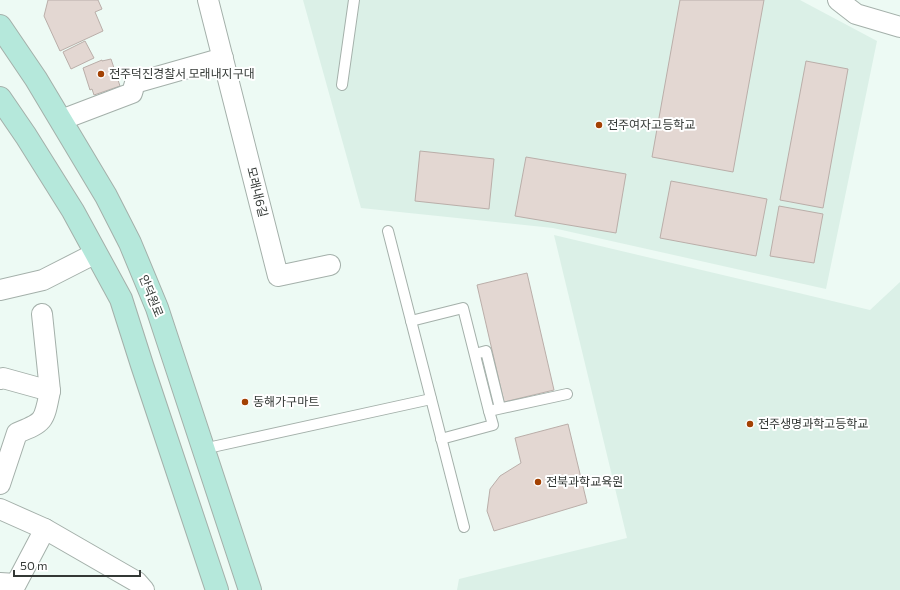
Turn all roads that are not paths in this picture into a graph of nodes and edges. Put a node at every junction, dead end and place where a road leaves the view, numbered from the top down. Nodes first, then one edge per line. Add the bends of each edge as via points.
1 (208, 0) edge
2 (354, 0) edge
3 (838, 0) edge
4 (0, 26) edge
5 (900, 27) edge
6 (223, 58) junction
7 (342, 85) dead end
8 (0, 98) edge
9 (61, 120) junction
10 (388, 231) dead end
11 (96, 253) junction
12 (330, 265) dead end
13 (0, 290) edge
14 (42, 314) dead end
15 (411, 321) junction
16 (475, 354) junction
17 (0, 379) edge
18 (50, 391) junction
19 (567, 394) dead end
20 (431, 399) junction
21 (500, 408) junction
22 (489, 411) junction
23 (441, 438) junction
24 (203, 449) junction
25 (0, 484) edge
26 (0, 509) edge
27 (464, 527) dead end
28 (45, 528) junction
29 (0, 583) edge
30 (144, 590) edge
31 (216, 590) edge
32 (250, 590) edge

1 - 6 street, 모래내6길
2 - 7 lane
3 - 5 street via 856,14
4 - 9 street, 안덕원로
6 - 9 street via 135,83 132,93
6 - 12 street, 모래내6길 via 278,276
8 - 11 street via 69,204
9 - 24 street, 안덕원로 via 106,196 130,243 157,308
10 - 15 lane
11 - 13 street via 44,280
11 - 31 street via 121,299
14 - 18 street
15 - 16 lane via 463,308
15 - 20 lane
16 - 21 lane via 486,351
16 - 22 lane
17 - 18 street
18 - 25 street via 43,418 36,425 17,433
19 - 21 lane
20 - 23 lane
20 - 24 lane
21 - 22 lane
22 - 23 lane via 493,425
23 - 27 lane
24 - 32 street, 안덕원로
26 - 28 street
28 - 29 street via 16,584
28 - 30 street via 137,582

